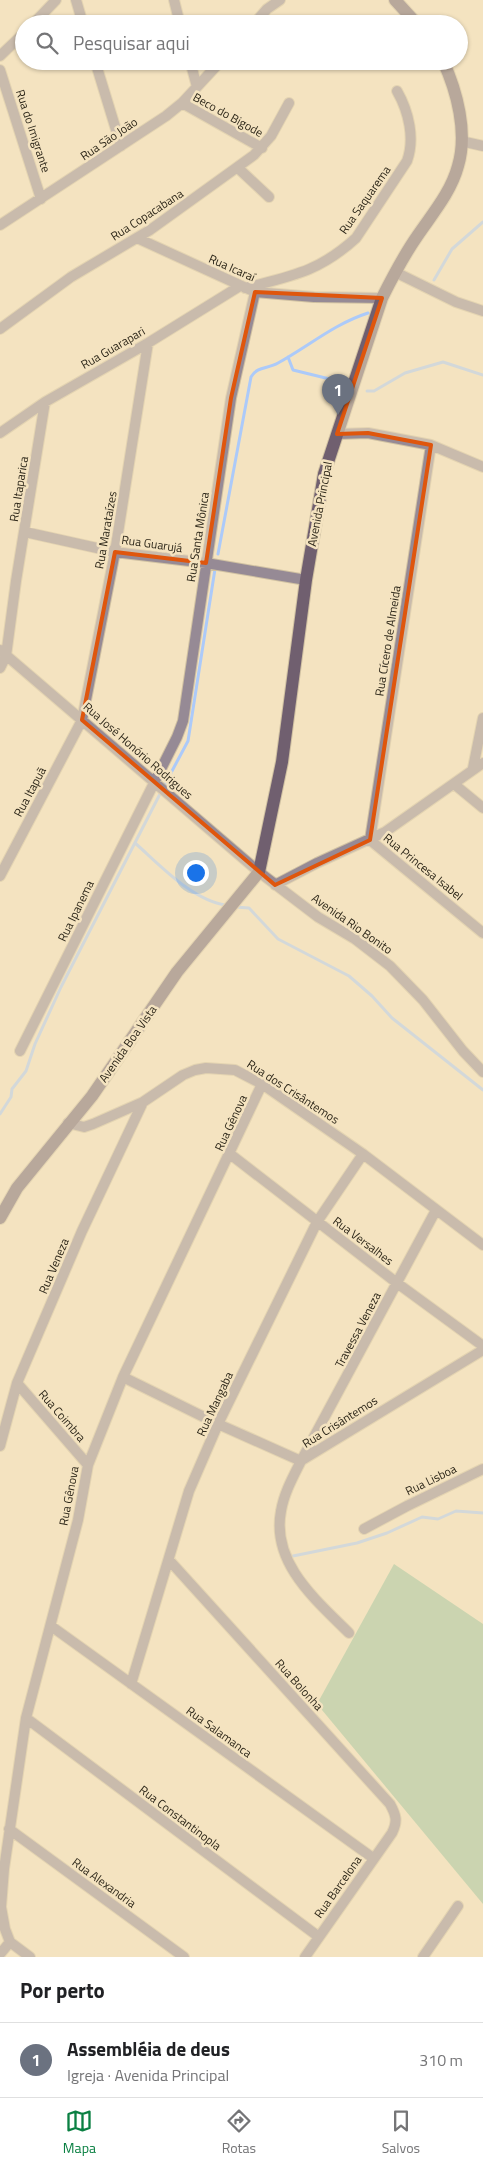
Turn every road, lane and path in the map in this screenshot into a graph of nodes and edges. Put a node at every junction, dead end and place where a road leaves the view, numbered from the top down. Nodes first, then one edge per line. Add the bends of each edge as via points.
1 (56, 0) edge
2 (76, 0) edge
3 (174, 0) edge
4 (280, 0) edge
5 (395, 0) edge
6 (266, 5) edge
7 (42, 15) edge
8 (81, 15) edge
9 (178, 15) edge
10 (409, 15) edge
11 (15, 42) edge
12 (0, 56) edge
13 (0, 70) edge
14 (98, 70) edge
15 (192, 70) edge
16 (213, 70) edge
17 (446, 70) edge
18 (197, 88) junction
19 (397, 91) dead end
20 (182, 103) junction
21 (289, 103) dead end
22 (461, 141) junction
23 (121, 146) junction
24 (483, 146) edge
25 (262, 148) junction
26 (238, 168) junction
27 (269, 197) dead end
28 (41, 199) junction
29 (0, 224) edge
30 (137, 238) junction
31 (395, 272) junction
32 (246, 289) junction
33 (382, 298) junction
34 (483, 311) edge
35 (0, 329) edge
36 (148, 343) junction
37 (45, 402) junction
38 (0, 434) edge
39 (337, 434) junction
40 (431, 445) junction
41 (483, 467) edge
42 (25, 532) junction
43 (115, 552) junction
44 (206, 563) junction
45 (306, 580) junction
46 (3, 653) edge
47 (0, 668) edge
48 (483, 718) edge
49 (82, 720) junction
50 (478, 766) edge
51 (154, 781) junction
52 (454, 784) junction
53 (483, 808) edge
54 (370, 840) junction
55 (259, 872) junction
56 (0, 876) edge
57 (275, 885) junction
58 (483, 932) edge
59 (20, 1052) dead end
60 (483, 1072) edge
61 (262, 1084) junction
62 (143, 1102) junction
63 (68, 1123) junction
64 (230, 1154) junction
65 (363, 1154) junction
66 (436, 1210) junction
67 (0, 1218) edge
68 (317, 1222) junction
69 (483, 1245) edge
70 (397, 1283) junction
71 (483, 1346) edge
72 (483, 1350) edge
73 (123, 1377) junction
74 (17, 1383) junction
75 (218, 1424) junction
76 (0, 1446) edge
77 (301, 1461) junction
78 (88, 1465) junction
79 (483, 1469) edge
80 (364, 1529) dead end
81 (169, 1560) junction
82 (51, 1626) junction
83 (349, 1633) dead end
84 (131, 1684) junction
85 (26, 1718) junction
86 (9, 1829) junction
87 (392, 1833) joint
88 (373, 1858) junction
89 (458, 1906) dead end
90 (319, 1937) junction
91 (10, 1942) junction
92 (0, 1954) edge
93 (30, 1957) edge
94 (184, 1957) edge
95 (305, 1957) edge
96 (423, 1957) edge

1 - 7 street
2 - 8 street
3 - 9 street
4 - 6 street
5 - 10 street
11 - 12 street
13 - 28 street, Rua do Imigrante
14 - 23 street
15 - 18 street
16 - 18 street, Rua São João
17 - 22 street, Avenida Principal via 457,103
18 - 20 street, Rua São João
19 - 32 street, Rua Saquarema via 406,112 410,152 356,238 315,268
20 - 23 street, Rua São João
20 - 25 street, Beco do Bigode
21 - 25 street, Rua Copacabana
22 - 24 street
22 - 31 street, Avenida Principal via 458,167 451,185
23 - 28 street, Rua São João
25 - 26 street, Rua Copacabana
26 - 27 street
26 - 30 street, Rua Copacabana
28 - 29 street, Rua São João
30 - 32 street, Rua Icaraí
30 - 35 street, Rua Copacabana via 71,277
31 - 33 street, Avenida Principal
31 - 34 street via 456,302
32 - 33 street, Rua Icaraí via 314,297
32 - 36 street, Rua Guarapari
32 - 44 street, Rua Santa Mônica
33 - 39 street, Avenida Principal
36 - 37 street, Rua Guarapari
36 - 43 street, Rua Marataízes
37 - 38 street, Rua Guarapari
37 - 42 street, Rua Itaparica
39 - 40 street via 368,434
39 - 45 street, Avenida Principal via 324,474
40 - 41 street
40 - 54 street, Rua Cícero de Almeida
42 - 43 street, Rua Guarujá
42 - 46 street, Rua Itaparica
43 - 44 street, Rua Guarujá
43 - 49 street, Rua Marataízes
44 - 45 street, Rua Guarujá
44 - 51 street, Rua Santa Mônica via 184,721
45 - 55 street, Avenida Principal via 282,762
46 - 47 street, Rua Itaparica
46 - 49 street, Rua José Honório Rodrigues
48 - 50 street
49 - 51 street, Rua José Honório Rodrigues
49 - 56 street, Rua Itapuã
50 - 52 street
51 - 55 street, Rua José Honório Rodrigues
51 - 59 street, Rua Ipanema
52 - 53 street
52 - 54 street
54 - 57 street
54 - 58 street, Rua Princesa Isabel
55 - 57 street, Avenida Rio Bonito
55 - 63 street, Avenida Boa Vista via 177,972 92,1096
57 - 60 street, Avenida Rio Bonito via 390,966
61 - 62 street, Rua dos Crisântemos via 235,1070 206,1068 183,1075
61 - 64 street, Rua Gênova
61 - 65 street, Rua dos Crisântemos
62 - 63 street, Rua dos Crisântemos via 84,1127
62 - 74 street, Rua Veneza via 82,1231
63 - 67 street, Avenida Boa Vista via 17,1188
64 - 68 street, Rua Versalhes
64 - 73 street, Rua Gênova
65 - 66 street, Rua dos Crisântemos
65 - 68 street, Rua Mangaba
66 - 69 street, Rua dos Crisântemos
66 - 70 street, Travessa Veneza
68 - 70 street, Rua Versalhes
68 - 75 street, Rua Mangaba
70 - 71 street, Rua Versalhes
70 - 77 street, Travessa Veneza
72 - 77 street, Rua Crisântemos
73 - 75 street, Rua Crisântemos
73 - 78 street, Rua Gênova
74 - 76 street, Rua Veneza
74 - 78 street, Rua Coimbra
75 - 77 street, Rua Crisântemos
75 - 81 street, Rua Mangaba via 189,1491
77 - 83 street, Travessa Veneza via 281,1511 279,1526 286,1557 306,1589
78 - 82 street, Rua Gênova via 78,1520
79 - 80 street, Rua Lisboa
81 - 84 street, Rua Mangaba
81 - 87 street, Rua Bolonha via 390,1804 397,1823
82 - 84 street, Rua Salamanca
82 - 85 street, Rua Gênova
84 - 88 street, Rua Salamanca
85 - 86 street, Rua Gênova
85 - 90 street, Rua Constantinopla
86 - 91 street, Rua Gênova via 1,1907
86 - 94 street, Rua Alexandria
87 - 88 street, Rua Barcelona
88 - 90 street, Rua Barcelona
89 - 96 street
90 - 95 street, Rua Barcelona
91 - 92 street
91 - 93 street

